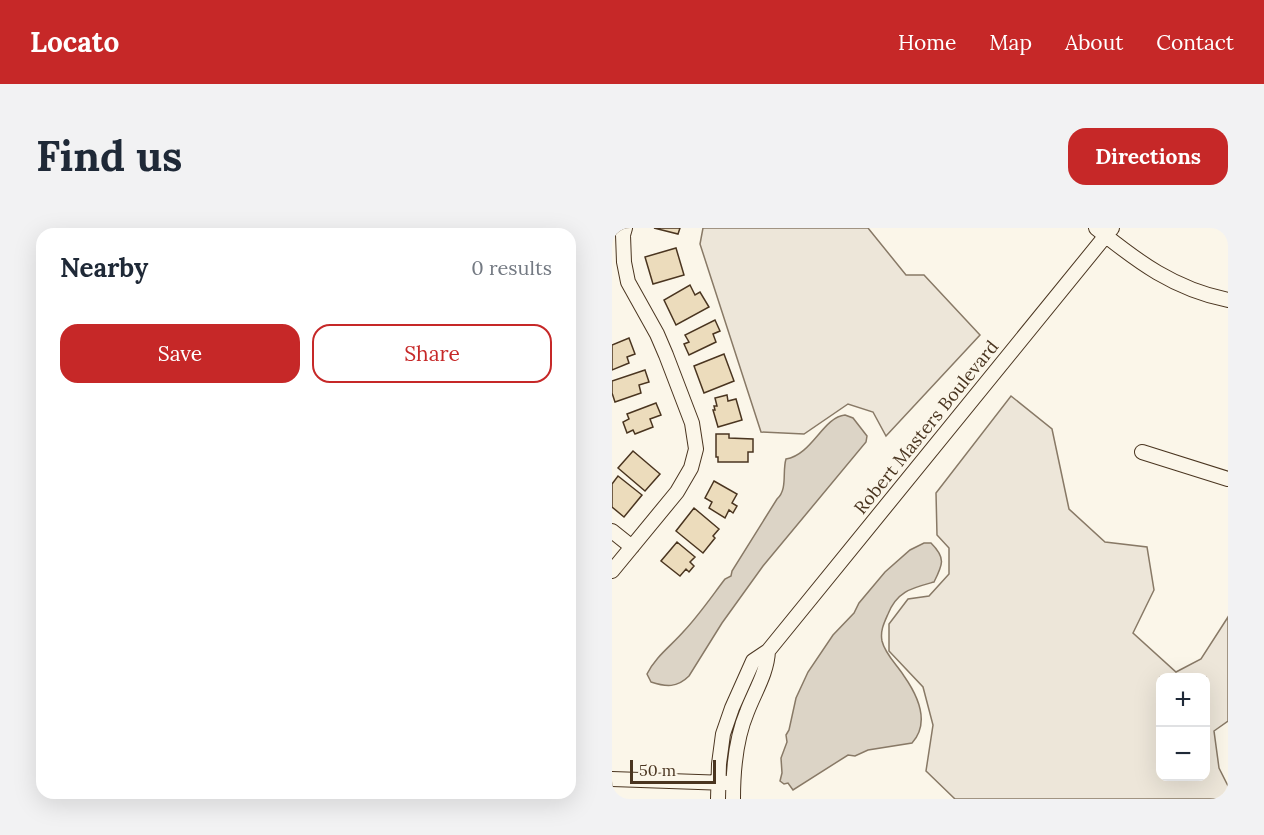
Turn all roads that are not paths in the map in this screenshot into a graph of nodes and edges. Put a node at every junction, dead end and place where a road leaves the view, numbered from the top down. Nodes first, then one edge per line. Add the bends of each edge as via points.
1 (625, 228) edge
2 (1105, 231) edge
3 (1228, 300) edge
4 (1142, 452) dead end
5 (1228, 479) edge
6 (612, 531) edge
7 (632, 547) junction
8 (612, 570) edge
9 (768, 651) junction
10 (612, 779) edge
11 (718, 783) junction
12 (734, 784) junction
13 (718, 799) edge
14 (733, 799) edge

1 - 7 street via 628,282 666,356 692,423 696,449 691,468 676,492
2 - 3 street via 1164,278 1202,295
2 - 9 street, Robert Masters Boulevard
4 - 5 street
6 - 7 street
7 - 8 street
9 - 11 street, Robert Masters Boulevard via 753,661 732,708 723,734
9 - 12 street, Robert Masters Boulevard via 767,665 739,741
10 - 11 street
11 - 12 street
11 - 13 street, Robert Masters Boulevard
12 - 14 street, Robert Masters Boulevard

